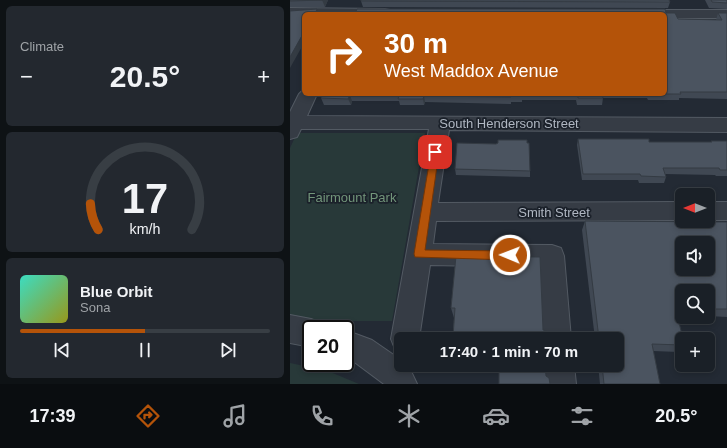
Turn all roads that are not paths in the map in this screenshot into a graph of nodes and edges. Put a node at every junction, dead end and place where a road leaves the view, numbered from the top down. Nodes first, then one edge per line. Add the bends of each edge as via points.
1 (349, 9) edge
2 (290, 12) edge
3 (384, 12) edge
4 (667, 14) edge
5 (727, 14) edge
6 (307, 96) edge
7 (440, 123) junction
8 (292, 125) edge
9 (727, 125) edge
10 (675, 211) edge
11 (715, 211) edge
12 (727, 211) edge
13 (426, 212) junction
14 (419, 254) junction
15 (290, 329) edge
16 (302, 331) edge
17 (406, 332) edge
18 (557, 332) edge
19 (354, 347) edge
20 (560, 372) edge
21 (400, 377) edge
22 (561, 384) edge

1 - 2 street
1 - 3 street
4 - 5 street
6 - 8 street
7 - 8 street, South Henderson Street
7 - 9 street, South Henderson Street
7 - 13 street
10 - 13 street, Smith Street
11 - 12 street
13 - 14 street
14 - 17 street
14 - 18 street via 552,256
15 - 16 street
19 - 21 street
20 - 22 street

